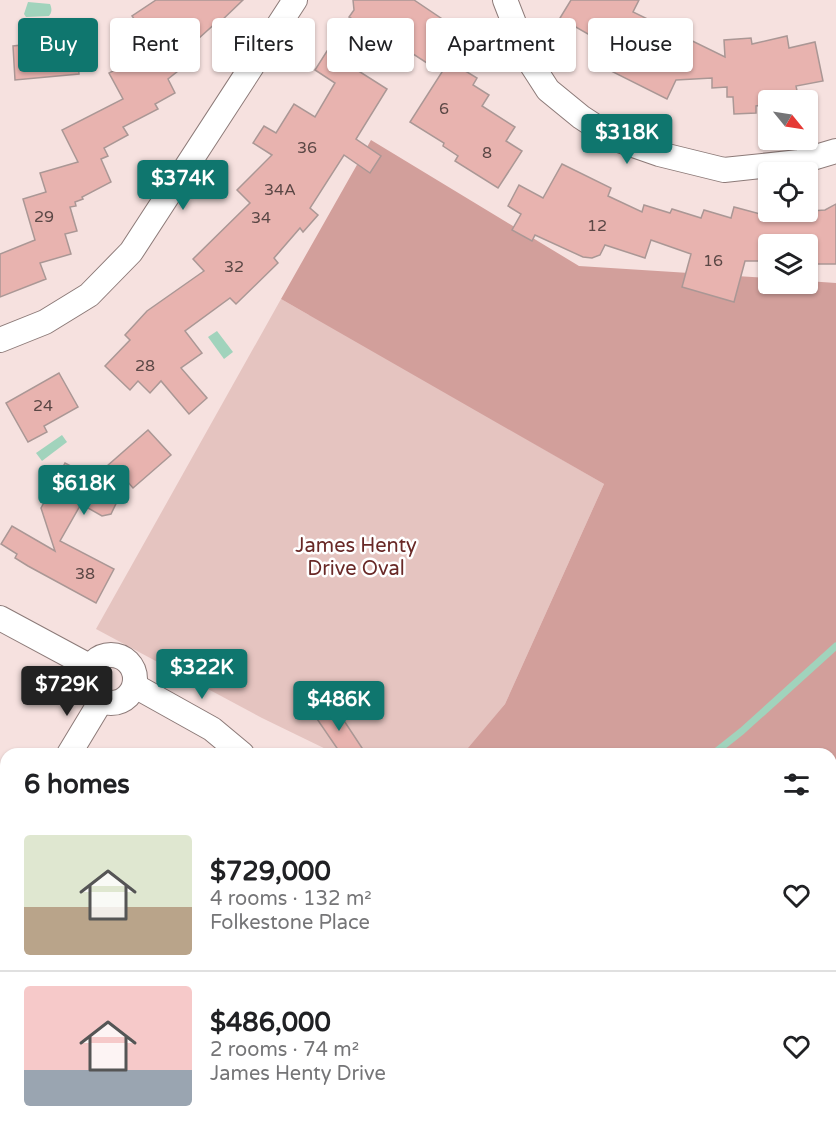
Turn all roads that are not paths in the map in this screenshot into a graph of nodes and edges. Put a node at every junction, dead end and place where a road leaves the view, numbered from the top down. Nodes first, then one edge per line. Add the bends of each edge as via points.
1 (295, 0) edge
2 (505, 0) edge
3 (836, 152) edge
4 (0, 340) edge
5 (0, 618) edge
6 (91, 667) junction
7 (135, 686) junction
8 (101, 701) junction
9 (73, 748) edge
10 (235, 748) edge

1 - 4 street via 131,252 89,295 45,322
2 - 3 street via 528,59 548,90 613,138 724,170 799,162
5 - 6 street
6 - 7 street via 109,656 123,658 134,670
6 - 8 street via 90,690
7 - 8 street via 122,701
7 - 10 street via 212,729
8 - 9 street

